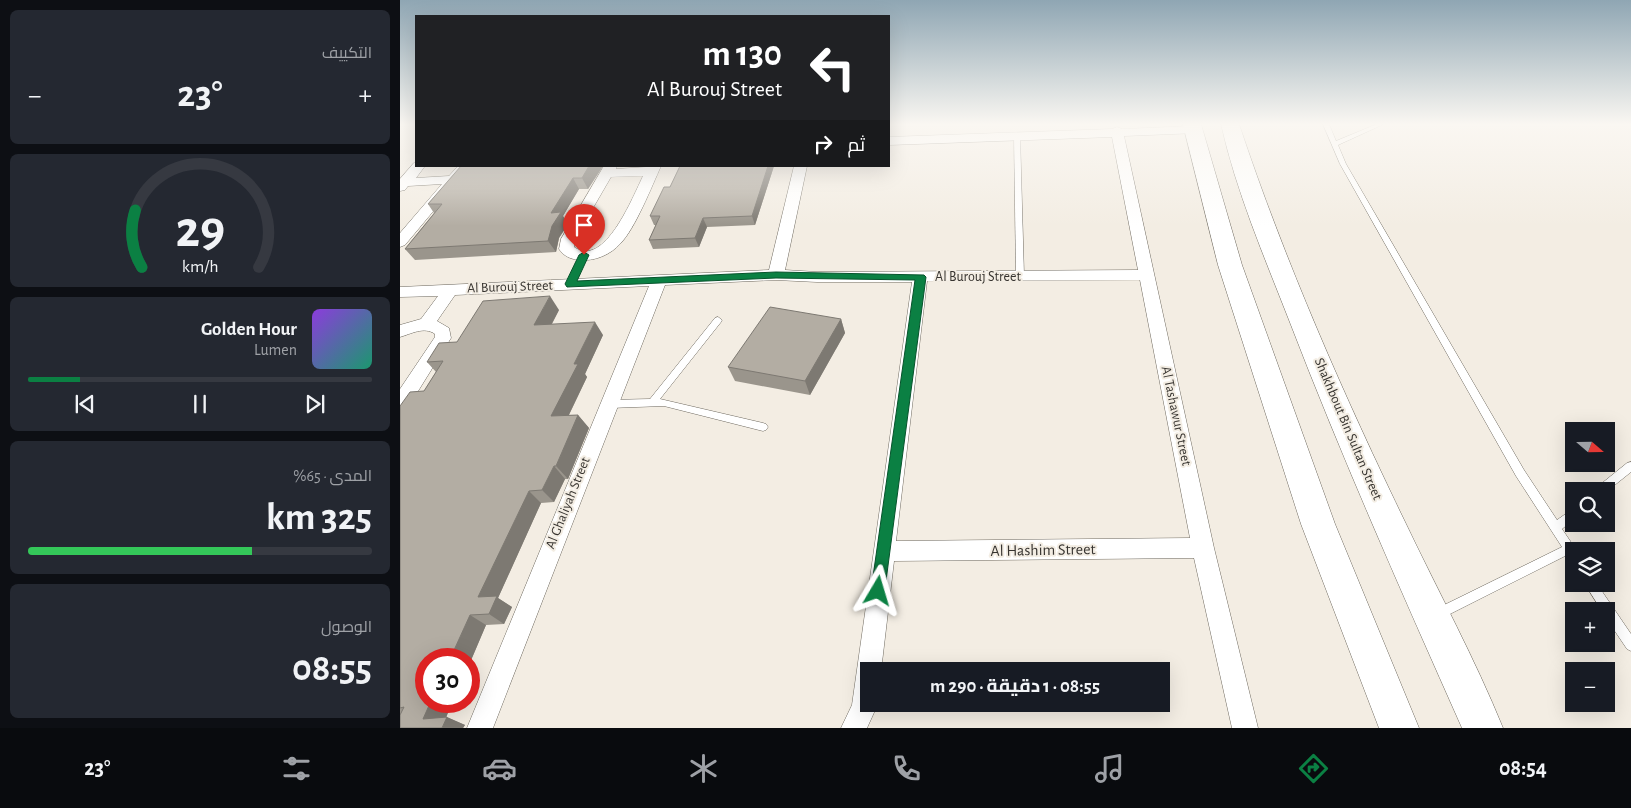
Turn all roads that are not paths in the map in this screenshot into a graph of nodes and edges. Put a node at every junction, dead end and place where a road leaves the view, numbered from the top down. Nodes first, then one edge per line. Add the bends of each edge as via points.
1 (1017, 158) edge
2 (1123, 158) edge
3 (1201, 158) edge
4 (1241, 158) edge
5 (1341, 158) edge
6 (419, 167) edge
7 (464, 167) edge
8 (801, 167) edge
9 (654, 169) edge
10 (609, 170) edge
11 (453, 180) junction
12 (403, 185) edge
13 (400, 242) edge
14 (584, 255) junction
15 (776, 275) junction
16 (1147, 275) junction
17 (1020, 276) junction
18 (920, 277) junction
19 (659, 280) junction
20 (570, 284) junction
21 (450, 290) junction
22 (400, 292) edge
23 (718, 320) dead end
24 (426, 325) junction
25 (400, 332) edge
26 (653, 401) junction
27 (400, 404) edge
28 (608, 404) junction
29 (763, 427) dead end
30 (1631, 466) edge
31 (1611, 482) edge
32 (1565, 520) edge
33 (1555, 528) junction
34 (1565, 544) edge
35 (1203, 548) junction
36 (883, 551) junction
37 (1565, 556) edge
38 (1596, 592) edge
39 (1431, 618) junction
40 (1631, 645) edge
41 (480, 728) edge
42 (854, 728) edge
43 (1245, 728) edge
44 (1399, 728) edge
45 (1483, 728) edge

1 - 17 lane
2 - 16 street, Al Tashawur Street
3 - 44 main road via 1230,265 1318,524
4 - 39 main road, Shakhbout Bin Sultan Street via 1290,292 1335,402
5 - 33 lane via 1510,456
6 - 12 street
7 - 11 street
8 - 15 street
9 - 10 street
9 - 14 street via 617,240 600,252
10 - 14 street via 566,244 570,252
11 - 12 street
11 - 13 street
14 - 20 street, Al Burouj Street
15 - 18 street, Al Burouj Street
15 - 19 street, Al Burouj Street
16 - 17 street, Al Burouj Street
16 - 35 street, Al Tashawur Street
17 - 18 street, Al Burouj Street
18 - 36 street
19 - 20 street, Al Burouj Street
19 - 28 street, Al Ghaliyah Street
20 - 21 street, Al Burouj Street
21 - 22 street, Al Burouj Street
21 - 24 street, Al Burouj Street
23 - 26 lane
24 - 25 street
24 - 27 street via 440,328 443,338
26 - 28 lane
26 - 29 lane via 674,403
28 - 41 street, Al Ghaliyah Street
30 - 31 lane
32 - 33 lane
33 - 34 lane
35 - 36 street, Al Hashim Street
35 - 43 street, Al Tashawur Street
36 - 42 street via 864,706
37 - 39 lane
38 - 40 lane
39 - 45 main road, Shakhbout Bin Sultan Street

